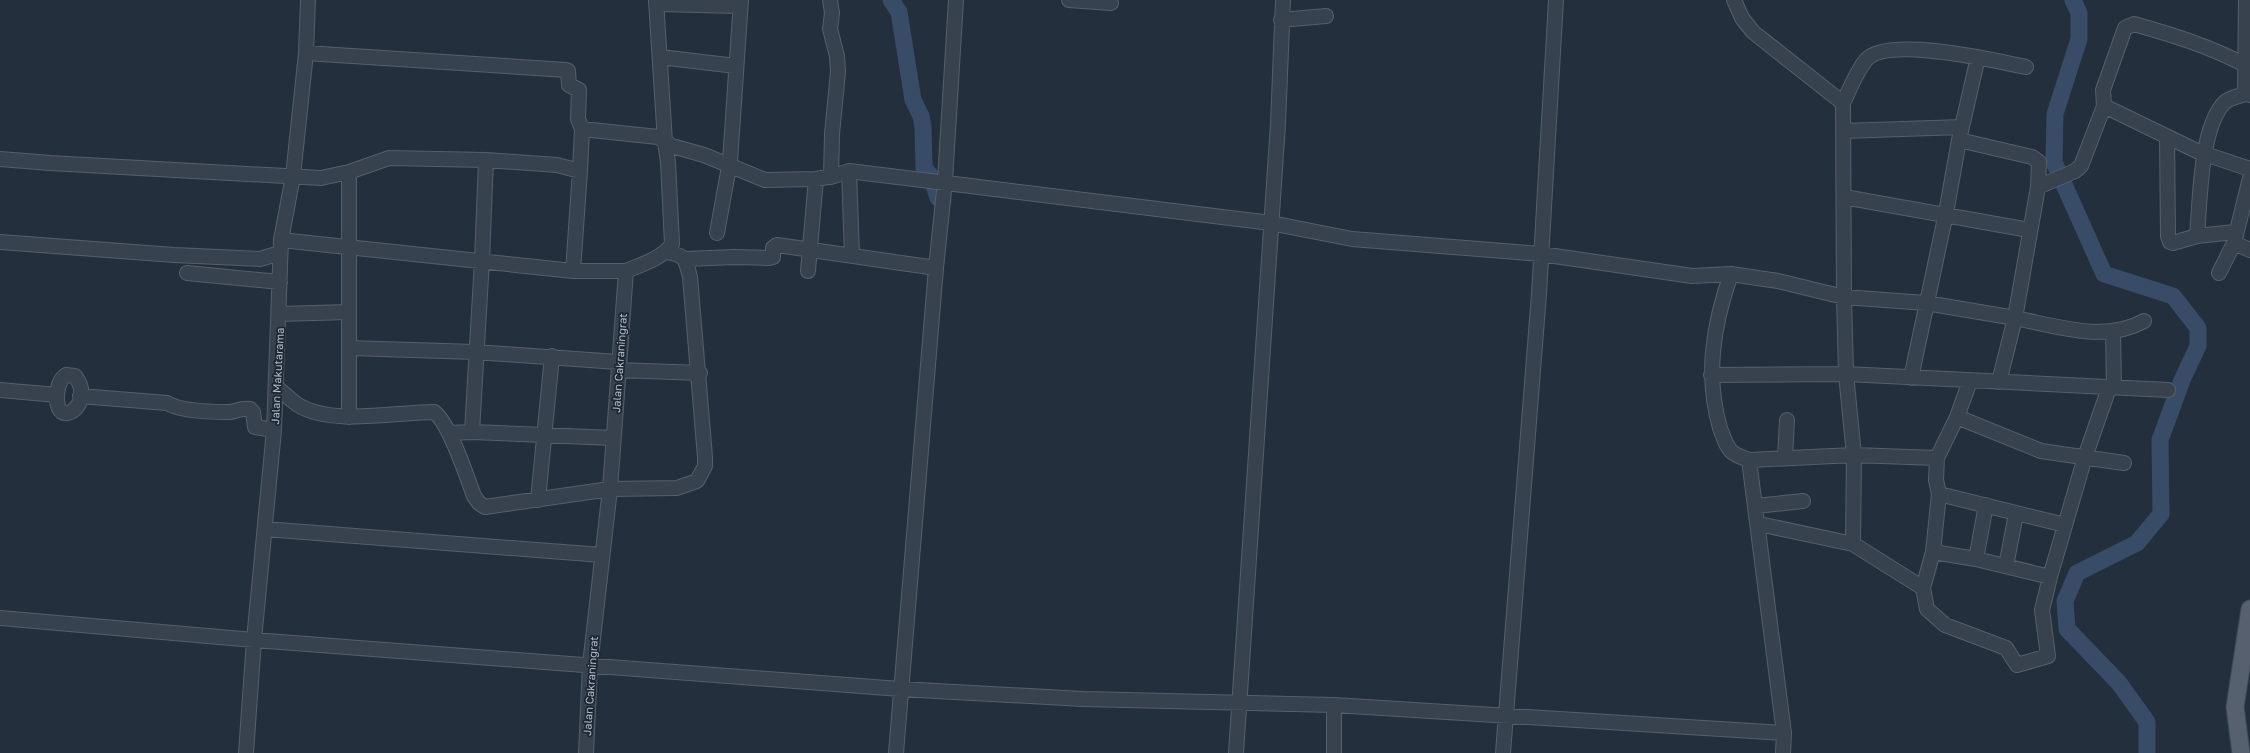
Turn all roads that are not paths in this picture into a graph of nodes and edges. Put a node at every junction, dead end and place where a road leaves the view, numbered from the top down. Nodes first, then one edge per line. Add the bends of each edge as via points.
1 (308, 0) edge
2 (830, 0) edge
3 (956, 0) edge
4 (1069, 0) edge
5 (1283, 0) edge
6 (1556, 0) edge
7 (1734, 0) edge
8 (2246, 0) edge
9 (656, 2) edge
10 (740, 3) edge
11 (1111, 6) edge
12 (1326, 16) dead end
13 (1282, 20) junction
14 (306, 53) junction
15 (660, 57) junction
16 (1978, 57) junction
17 (2245, 65) junction
18 (736, 66) junction
19 (2026, 67) dead end
20 (2247, 95) edge
21 (1843, 103) junction
22 (2104, 106) junction
23 (582, 129) junction
24 (1843, 131) junction
25 (1960, 134) junction
26 (2167, 137) junction
27 (665, 142) junction
28 (2204, 153) junction
29 (0, 159) edge
30 (486, 160) junction
31 (729, 166) junction
32 (2250, 169) edge
33 (849, 170) junction
34 (580, 171) junction
35 (349, 172) junction
36 (293, 176) junction
37 (831, 177) junction
38 (2250, 178) edge
39 (816, 179) junction
40 (945, 181) junction
41 (2043, 186) junction
42 (1844, 197) junction
43 (1946, 213) junction
44 (1271, 223) junction
45 (2029, 230) junction
46 (717, 233) dead end
47 (2197, 236) junction
48 (2235, 238) junction
49 (0, 242) edge
50 (349, 246) junction
51 (281, 247) junction
52 (810, 250) junction
53 (2250, 250) edge
54 (667, 252) junction
55 (1541, 254) junction
56 (852, 255) junction
57 (686, 259) junction
58 (482, 260) junction
59 (936, 268) junction
60 (573, 270) junction
61 (626, 271) junction
62 (808, 271) dead end
63 (187, 273) dead end
64 (2219, 273) dead end
65 (1731, 274) junction
66 (280, 282) junction
67 (1844, 297) junction
68 (1926, 303) junction
69 (349, 312) junction
70 (279, 314) junction
71 (2014, 318) junction
72 (2144, 321) dead end
73 (2113, 332) junction
74 (350, 348) junction
75 (475, 352) junction
76 (552, 356) junction
77 (618, 366) junction
78 (700, 373) junction
79 (1846, 374) junction
80 (1711, 376) junction
81 (1911, 378) junction
82 (1970, 381) junction
83 (1999, 382) junction
84 (277, 388) junction
85 (2111, 388) junction
86 (0, 390) edge
87 (2168, 390) dead end
88 (57, 395) junction
89 (80, 396) junction
90 (349, 417) junction
91 (1957, 417) junction
92 (1787, 420) dead end
93 (274, 430) junction
94 (472, 432) junction
95 (448, 433) junction
96 (546, 435) junction
97 (613, 438) junction
98 (1854, 455) junction
99 (2085, 457) junction
100 (1785, 458) junction
101 (1937, 458) junction
102 (1749, 460) junction
103 (2124, 463) dead end
104 (610, 489) junction
105 (1939, 494) junction
106 (538, 500) junction
107 (1803, 501) dead end
108 (1986, 505) junction
109 (1756, 506) junction
110 (2016, 514) junction
111 (1759, 524) junction
112 (2065, 524) junction
113 (265, 529) junction
114 (1853, 544) junction
115 (1933, 552) junction
116 (602, 555) junction
117 (1976, 559) junction
118 (2006, 566) junction
119 (2050, 577) junction
120 (1923, 588) junction
121 (2250, 609) edge
122 (0, 618) edge
123 (254, 640) junction
124 (590, 665) junction
125 (900, 689) junction
126 (1241, 702) junction
127 (1334, 705) junction
128 (1504, 715) junction
129 (1784, 733) junction
130 (246, 753) edge
131 (586, 753) edge
132 (896, 753) edge
133 (1236, 753) edge
134 (1334, 753) edge
135 (1503, 753) edge
136 (1783, 753) edge
137 (2241, 753) edge

1 - 14 street, Jalan Makutarama
2 - 37 street via 830,29 838,72
3 - 40 street
4 - 11 street
5 - 13 street
6 - 55 street
7 - 21 street via 1742,18 1753,32
8 - 17 street
9 - 10 street
9 - 15 street
10 - 18 street
12 - 13 street
13 - 44 street
14 - 23 street via 566,70 569,85 579,90 578,119
14 - 36 street, Jalan Makutarama
15 - 18 street
15 - 27 street
16 - 19 street
16 - 21 street via 1906,48 1882,50 1866,60
16 - 25 street
17 - 20 street
17 - 22 street via 2213,48 2134,24 2129,25 2125,28 2104,90
18 - 31 street
20 - 28 street via 2226,101 2218,112
21 - 24 street
22 - 26 street
22 - 41 street via 2081,166
23 - 27 street via 658,137
23 - 34 street
24 - 25 street
24 - 42 street
25 - 41 street via 2032,156 2039,162
25 - 43 street
26 - 28 street
26 - 47 street via 2168,236 2173,243
27 - 31 street
27 - 54 street via 672,220 672,244
28 - 32 street
28 - 47 street
29 - 36 street
30 - 34 street via 557,166
30 - 35 street via 389,158
30 - 58 street
31 - 39 street via 765,180
31 - 46 street
33 - 37 street
33 - 40 street
33 - 56 street
34 - 60 street
35 - 36 street via 321,178
35 - 50 street
36 - 51 street, Jalan Makutarama
37 - 39 street
38 - 48 street
39 - 52 street
40 - 44 street
40 - 59 street
41 - 45 street
42 - 43 street
42 - 67 street
43 - 45 street
43 - 68 street
44 - 55 street via 1352,239
44 - 126 street
45 - 71 street
47 - 48 street
48 - 53 street
48 - 64 street
49 - 51 street via 260,259
50 - 51 street
50 - 58 street
50 - 69 street
51 - 66 street, Jalan Makutarama
52 - 56 street
52 - 57 street via 776,245 769,258
52 - 62 street
54 - 57 street via 681,255
54 - 61 street
55 - 65 street via 1692,276
55 - 128 street
56 - 59 street
57 - 78 street
58 - 60 street
58 - 75 street
59 - 125 street
60 - 61 street
61 - 77 street, Jalan Cakraningrat
63 - 66 street
65 - 67 street via 1778,281
65 - 80 street via 1715,329
66 - 70 street, Jalan Makutarama
67 - 68 street
67 - 79 street
68 - 71 street
68 - 81 street
69 - 70 street
69 - 74 street
70 - 84 street, Jalan Makutarama
71 - 73 street via 2074,330
71 - 83 street
72 - 73 street
73 - 85 street
74 - 75 street
74 - 90 street
75 - 76 street
75 - 94 street
76 - 77 street
76 - 96 street
77 - 78 street
77 - 97 street, Jalan Cakraningrat
78 - 104 street via 705,466 697,481 676,488
79 - 80 street
79 - 81 street
79 - 98 street
80 - 102 street via 1715,411 1724,439 1734,454
81 - 82 street
82 - 83 street
82 - 91 street
83 - 85 street
84 - 90 street via 299,405 313,411
84 - 93 street, Jalan Makutarama
85 - 87 street
85 - 99 street
86 - 88 street
88 - 89 street via 59,408 71,413 76,410
88 - 89 street via 63,377 71,375 80,382
89 - 93 street via 167,402 181,398 209,406 231,403 239,408 250,409 253,412 255,427
90 - 95 street via 434,412
91 - 99 street via 2041,451
91 - 101 street
92 - 100 street
93 - 113 street, Jalan Makutarama
94 - 95 street
94 - 96 street
95 - 106 street via 479,503 485,507
96 - 97 street
96 - 106 street
97 - 104 street, Jalan Cakraningrat
98 - 100 street
98 - 101 street
98 - 114 street
99 - 103 street
99 - 112 street
100 - 102 street
101 - 105 street via 1936,480
102 - 109 street
104 - 106 street
104 - 116 street, Jalan Cakraningrat
105 - 108 street
105 - 115 street
107 - 109 street
108 - 110 street
108 - 117 street
109 - 111 street
110 - 112 street
110 - 118 street
111 - 114 street
111 - 129 street
112 - 119 street
113 - 116 street
113 - 123 street, Jalan Makutarama
114 - 120 street
115 - 117 street
115 - 120 street
116 - 124 street, Jalan Cakraningrat
117 - 118 street
118 - 119 street
119 - 120 street via 2042,610 2048,656 2017,665 2006,648 1945,625 1926,609
121 - 137 main road via 2235,707
122 - 123 street
123 - 124 street
123 - 130 street, Jalan Makutarama
124 - 125 street
124 - 131 street, Jalan Cakraningrat
125 - 126 street via 1083,699
125 - 132 street
126 - 127 street
126 - 133 street
127 - 128 street
127 - 134 street
128 - 129 street
128 - 135 street
129 - 136 street

